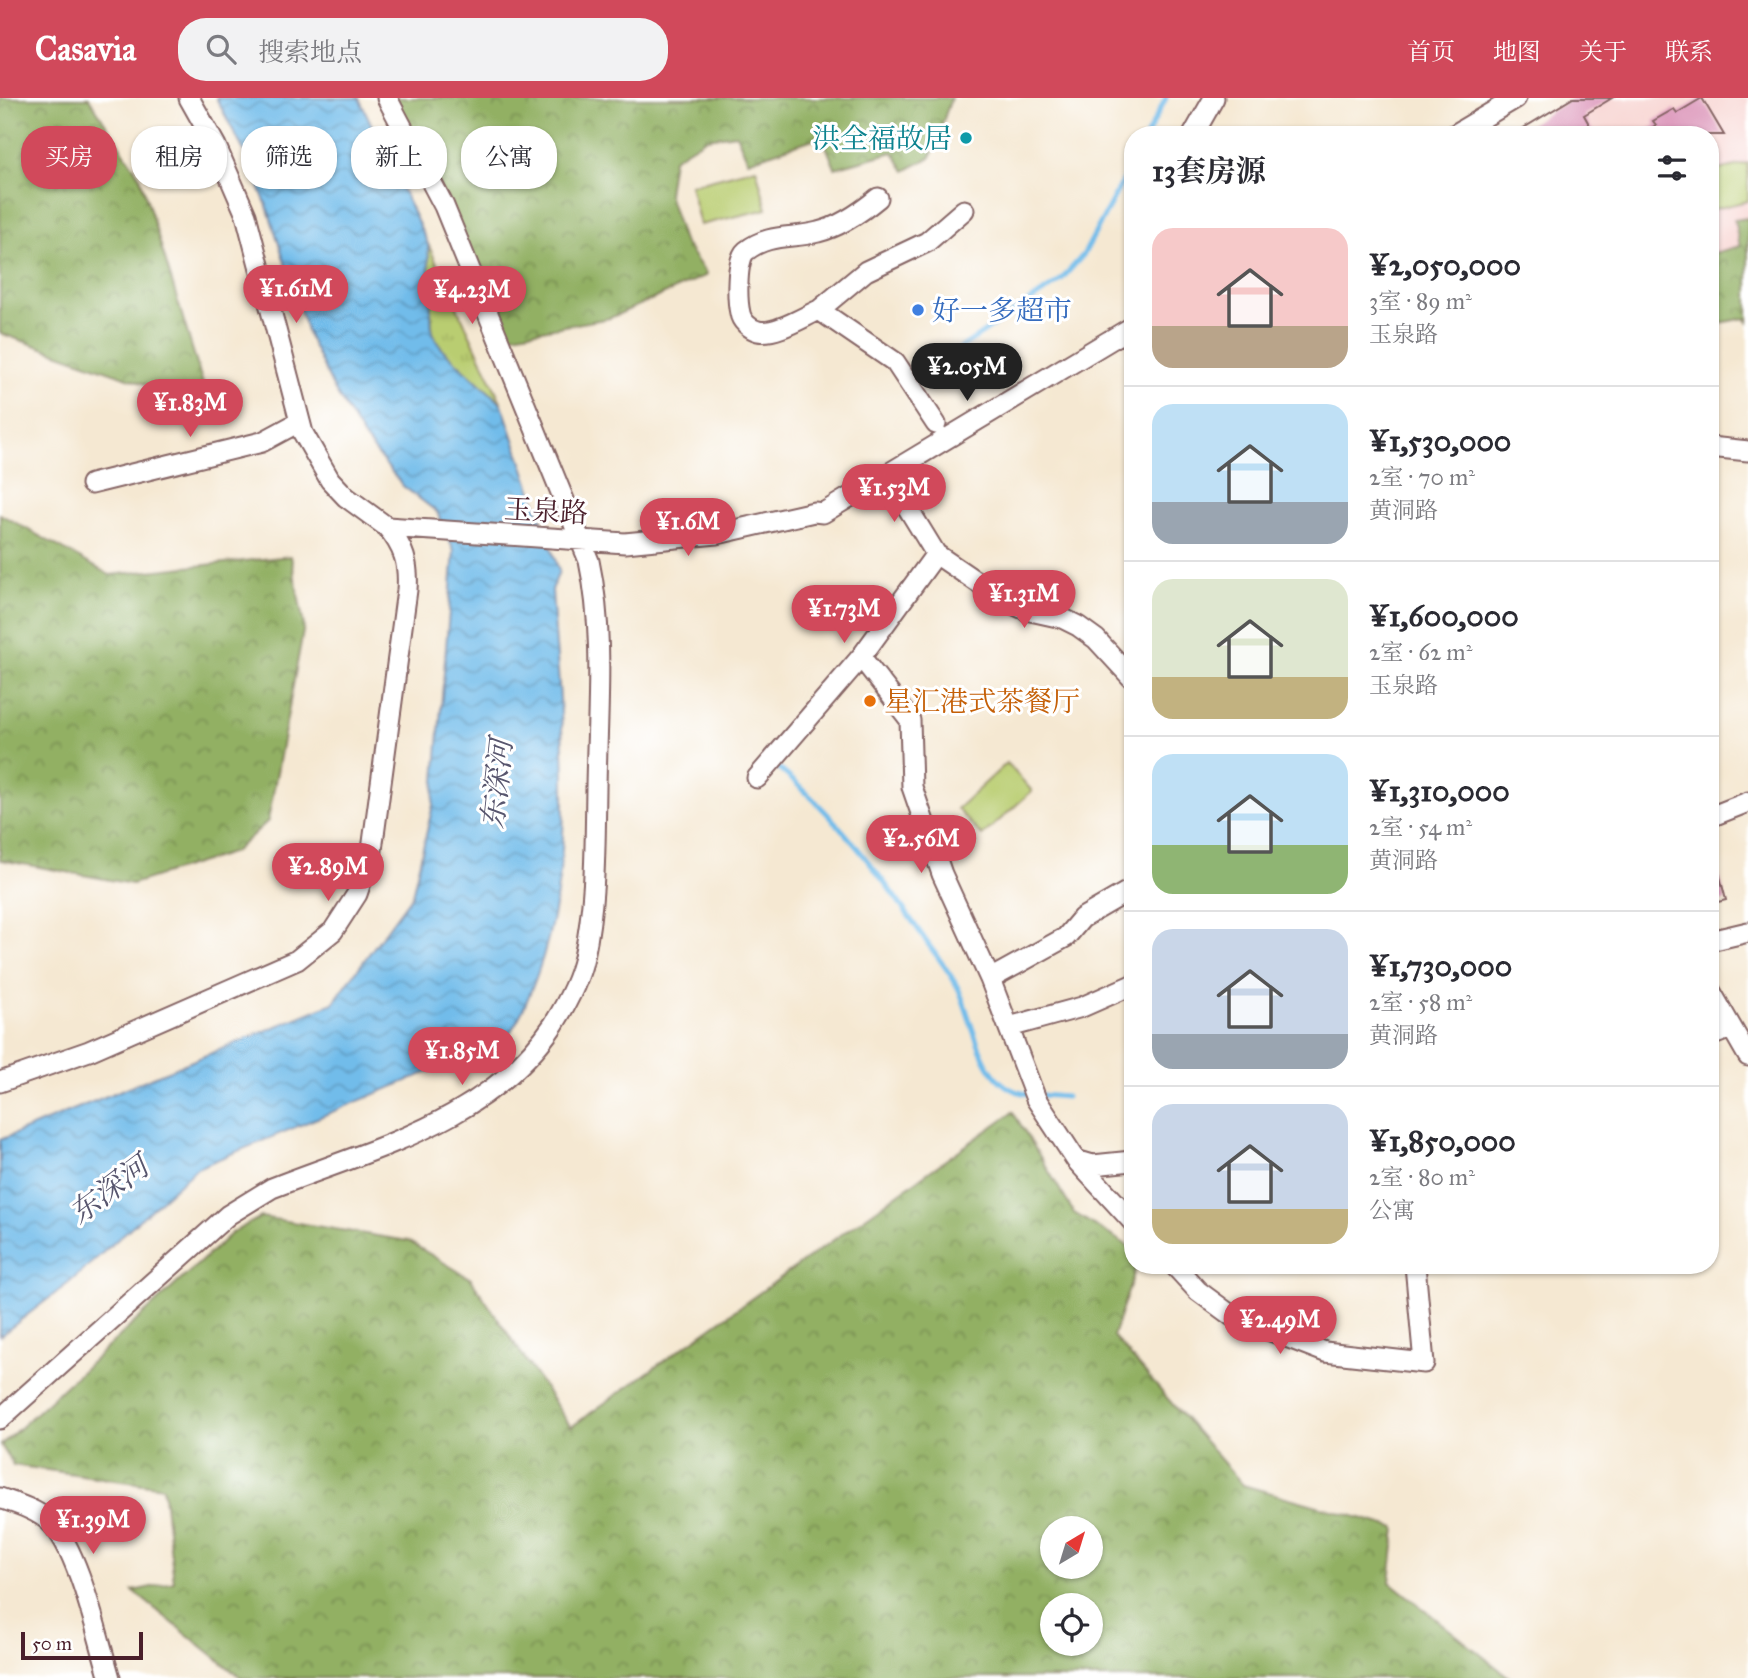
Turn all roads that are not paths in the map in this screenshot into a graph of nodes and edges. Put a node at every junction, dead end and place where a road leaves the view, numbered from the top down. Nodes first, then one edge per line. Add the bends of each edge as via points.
1 (189, 98) edge
2 (387, 98) edge
3 (1214, 98) edge
4 (1516, 98) edge
5 (1198, 126) edge
6 (1469, 126) edge
7 (878, 198) dead end
8 (964, 210) dead end
9 (818, 310) junction
10 (1124, 332) edge
11 (299, 422) junction
12 (936, 424) dead end
13 (1719, 448) edge
14 (1748, 451) edge
15 (887, 474) junction
16 (91, 484) dead end
17 (387, 527) junction
18 (582, 542) junction
19 (936, 554) junction
20 (860, 657) junction
21 (1124, 669) edge
22 (757, 778) dead end
23 (1748, 802) edge
24 (1719, 813) edge
25 (1124, 894) edge
26 (1748, 932) edge
27 (1719, 940) edge
28 (990, 979) junction
29 (1124, 989) edge
30 (1719, 1006) edge
31 (1009, 1027) junction
32 (1731, 1028) junction
33 (1719, 1033) edge
34 (1748, 1056) edge
35 (0, 1082) edge
36 (1076, 1160) junction
37 (1124, 1162) edge
38 (1124, 1212) edge
39 (1183, 1274) edge
40 (1416, 1274) edge
41 (0, 1419) edge
42 (0, 1498) edge
43 (110, 1678) edge

1 - 11 street via 246,215
2 - 18 street via 449,217
3 - 5 street
4 - 6 street
7 - 9 street via 861,212 818,232 771,237 744,252 739,264 739,302 745,324 759,332 773,330
8 - 9 street via 928,242 866,271
9 - 12 street via 895,362
10 - 15 street, 玉泉路
11 - 16 street via 262,442
11 - 17 street via 330,480 345,497
13 - 14 street
15 - 18 street, 玉泉路 via 823,513 706,535
15 - 19 street
17 - 18 street, 玉泉路
17 - 35 street via 401,543 407,590 372,850 346,914 333,931 296,960 89,1051
18 - 41 street via 594,582 597,617 594,864 584,959 559,1015 515,1072 479,1101 247,1201
19 - 20 street
19 - 21 street via 1002,599 1078,626
20 - 22 street
20 - 28 street via 910,720 912,787 943,874
23 - 24 street
25 - 28 street via 1082,918 1066,937
26 - 27 street
28 - 31 street
29 - 31 street via 1082,1007
30 - 32 street
31 - 36 street via 1036,1099
32 - 33 street
32 - 34 street
36 - 37 street via 1093,1165
36 - 38 street
39 - 40 street via 1232,1316 1325,1352 1424,1363
42 - 43 street via 42,1516 61,1535 73,1559

